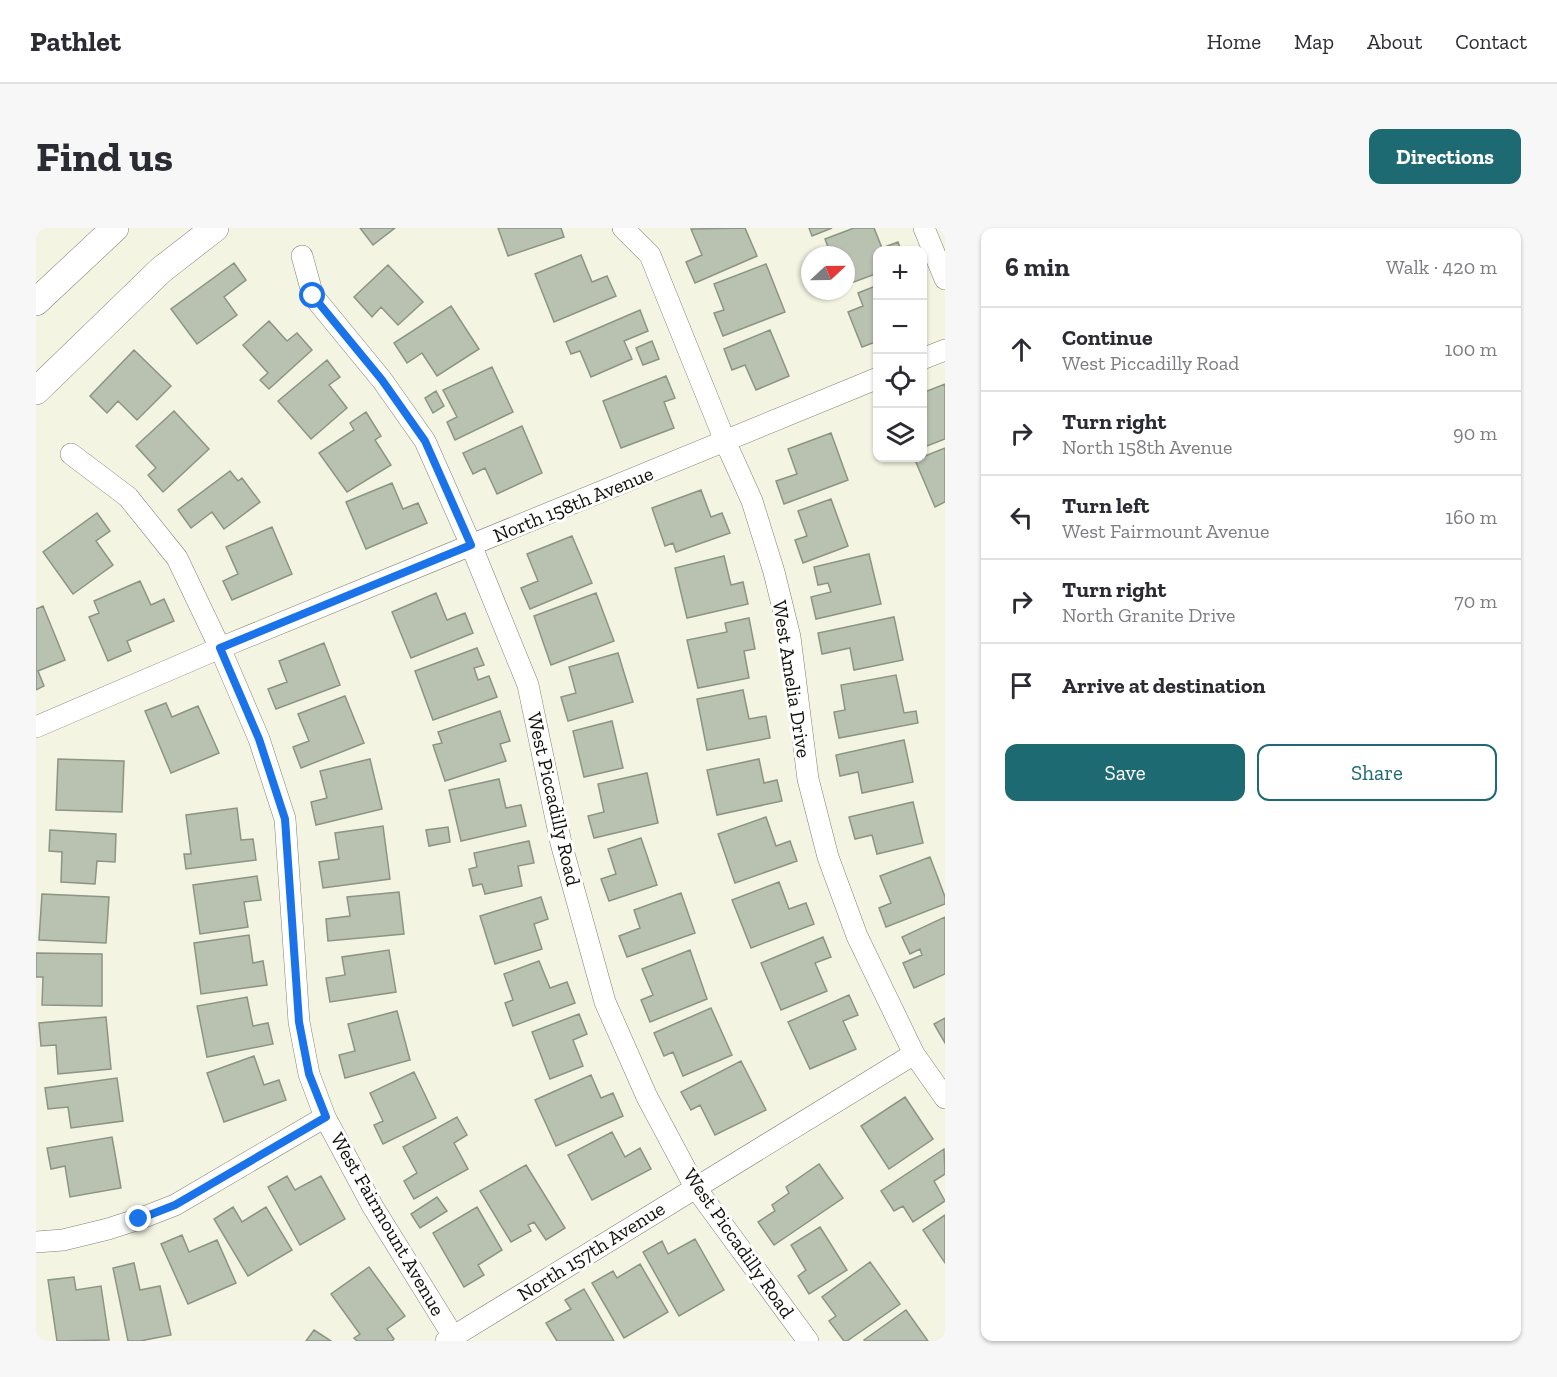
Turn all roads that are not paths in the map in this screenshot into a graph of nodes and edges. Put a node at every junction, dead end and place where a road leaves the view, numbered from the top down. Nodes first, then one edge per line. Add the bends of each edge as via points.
1 (115, 228) edge
2 (214, 228) edge
3 (623, 228) edge
4 (924, 228) edge
5 (302, 256) dead end
6 (945, 279) edge
7 (36, 303) edge
8 (945, 350) edge
9 (927, 357) edge
10 (873, 380) edge
11 (36, 391) edge
12 (725, 441) junction
13 (71, 454) dead end
14 (471, 545) junction
15 (220, 648) junction
16 (36, 727) edge
17 (915, 1054) junction
18 (945, 1098) edge
19 (326, 1117) junction
20 (695, 1187) junction
21 (36, 1242) edge
22 (449, 1338) edge
23 (808, 1341) edge

1 - 7 main road
2 - 11 main road via 161,270
3 - 12 street, West Amelia Drive via 650,255
4 - 6 street
5 - 14 street, West Piccadilly Road via 313,296 382,380 425,441
8 - 9 street
10 - 12 street, North 158th Avenue
12 - 14 street, North 158th Avenue
12 - 17 street, West Amelia Drive via 752,501 790,637 808,779 828,858 857,936
13 - 15 street, West Fairmount Avenue via 128,497 177,558
14 - 15 street, North 158th Avenue
14 - 20 street, West Piccadilly Road via 528,685 561,843 605,1002 646,1097
15 - 16 street, North 158th Avenue
15 - 19 street, West Fairmount Avenue via 259,739 285,819 299,1022 309,1074
17 - 18 street, West Amelia Drive
17 - 20 street, North 157th Avenue
19 - 21 street via 175,1205 108,1229
19 - 22 street, West Fairmount Avenue
20 - 22 street, North 157th Avenue
20 - 23 street, West Piccadilly Road

